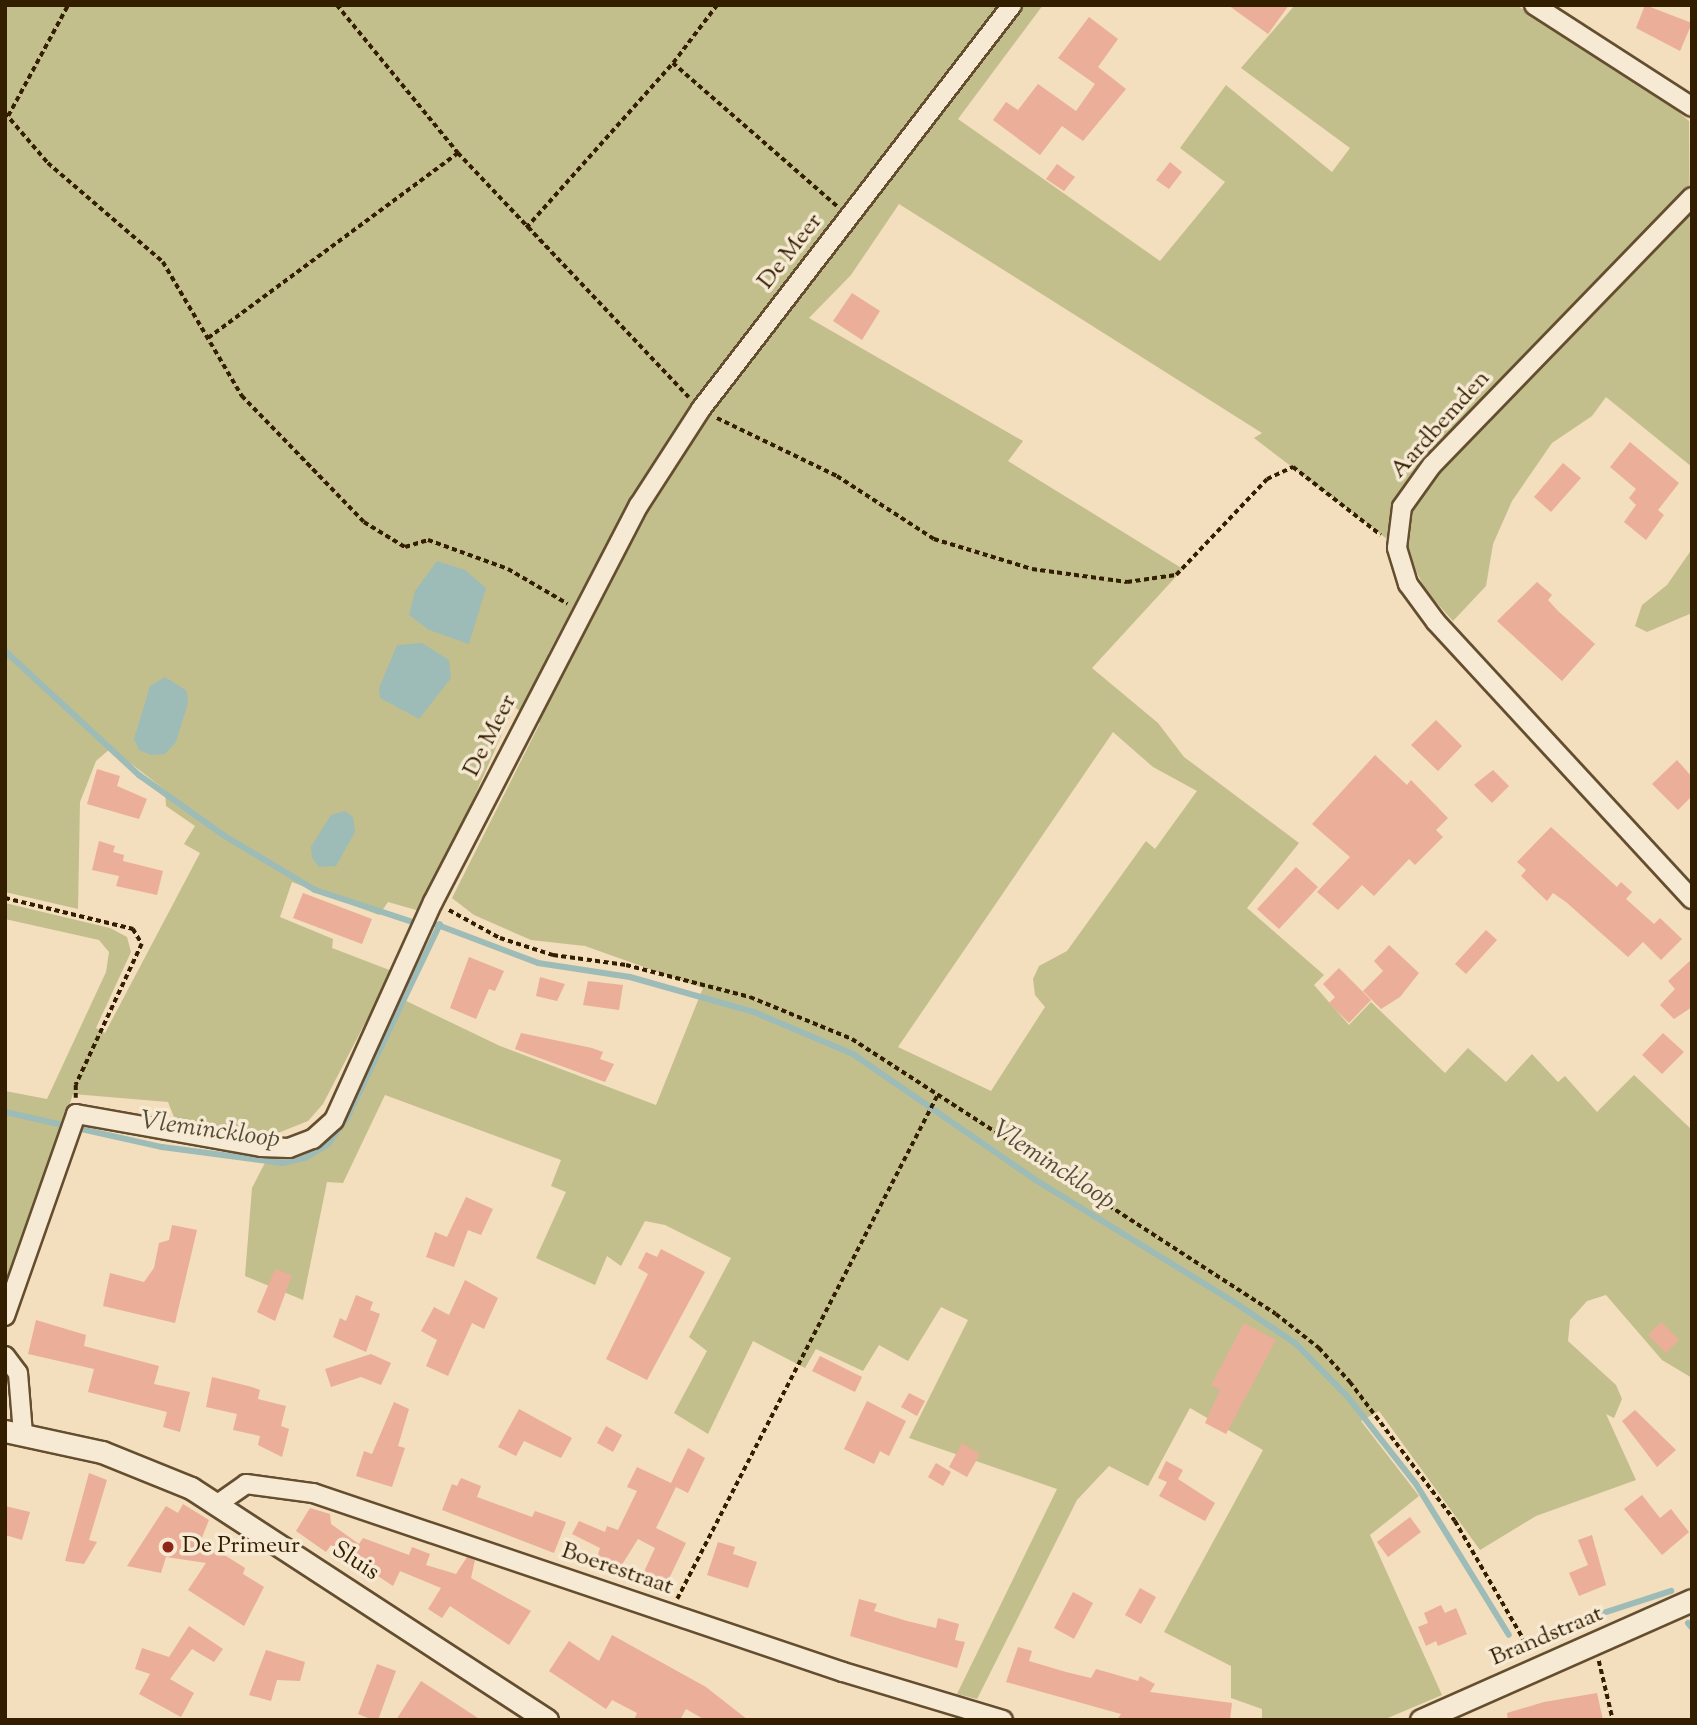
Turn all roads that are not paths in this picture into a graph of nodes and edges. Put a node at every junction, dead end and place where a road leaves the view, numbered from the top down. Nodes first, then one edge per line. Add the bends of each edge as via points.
1 (1012, 5) edge
2 (1534, 5) edge
3 (1692, 107) edge
4 (1692, 197) edge
5 (1692, 900) edge
6 (5, 1315) edge
7 (5, 1356) edge
8 (14, 1432) edge
9 (219, 1503) junction
10 (1692, 1600) edge
11 (547, 1720) edge
12 (1003, 1720) edge
13 (1421, 1720) edge

1 - 6 street, De Meer via 701,409 639,505 433,902 334,1120 313,1139 289,1148 76,1114
2 - 3 street
4 - 5 street, Aardbemden via 1432,465 1402,507 1398,548 1408,584 1436,622
7 - 8 street via 18,1373
8 - 9 street, Sluis via 136,1464
9 - 11 street, Sluis
9 - 12 street, Boerestraat via 246,1484 313,1493 669,1614
10 - 13 street, Brandstraat

